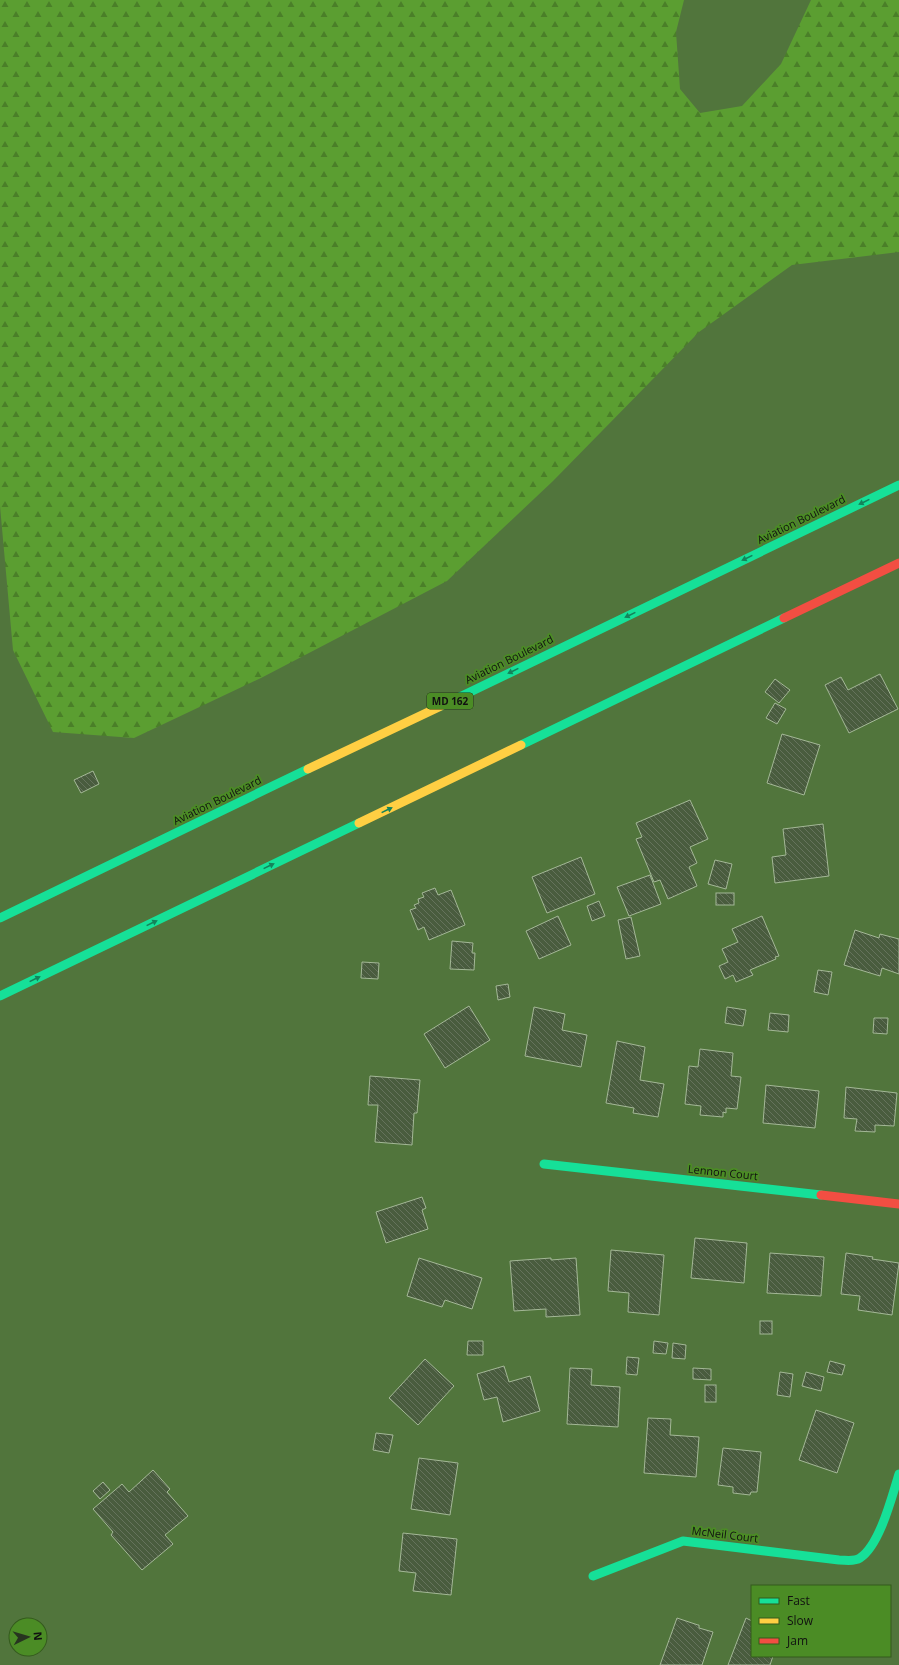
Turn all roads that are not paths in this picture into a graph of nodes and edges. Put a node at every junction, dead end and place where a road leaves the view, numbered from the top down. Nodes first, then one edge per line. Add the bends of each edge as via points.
1 (899, 485) edge
2 (899, 563) edge
3 (0, 918) edge
4 (0, 996) edge
5 (544, 1164) dead end
6 (899, 1204) edge
7 (899, 1474) edge
8 (593, 1576) dead end

1 -> 3 main road, Aviation Boulevard / MD 162
4 -> 2 main road
5 - 6 main road, Lennon Court
7 - 8 main road, McNeil Court via 879,1532 873,1544 860,1558 832,1559 683,1541

